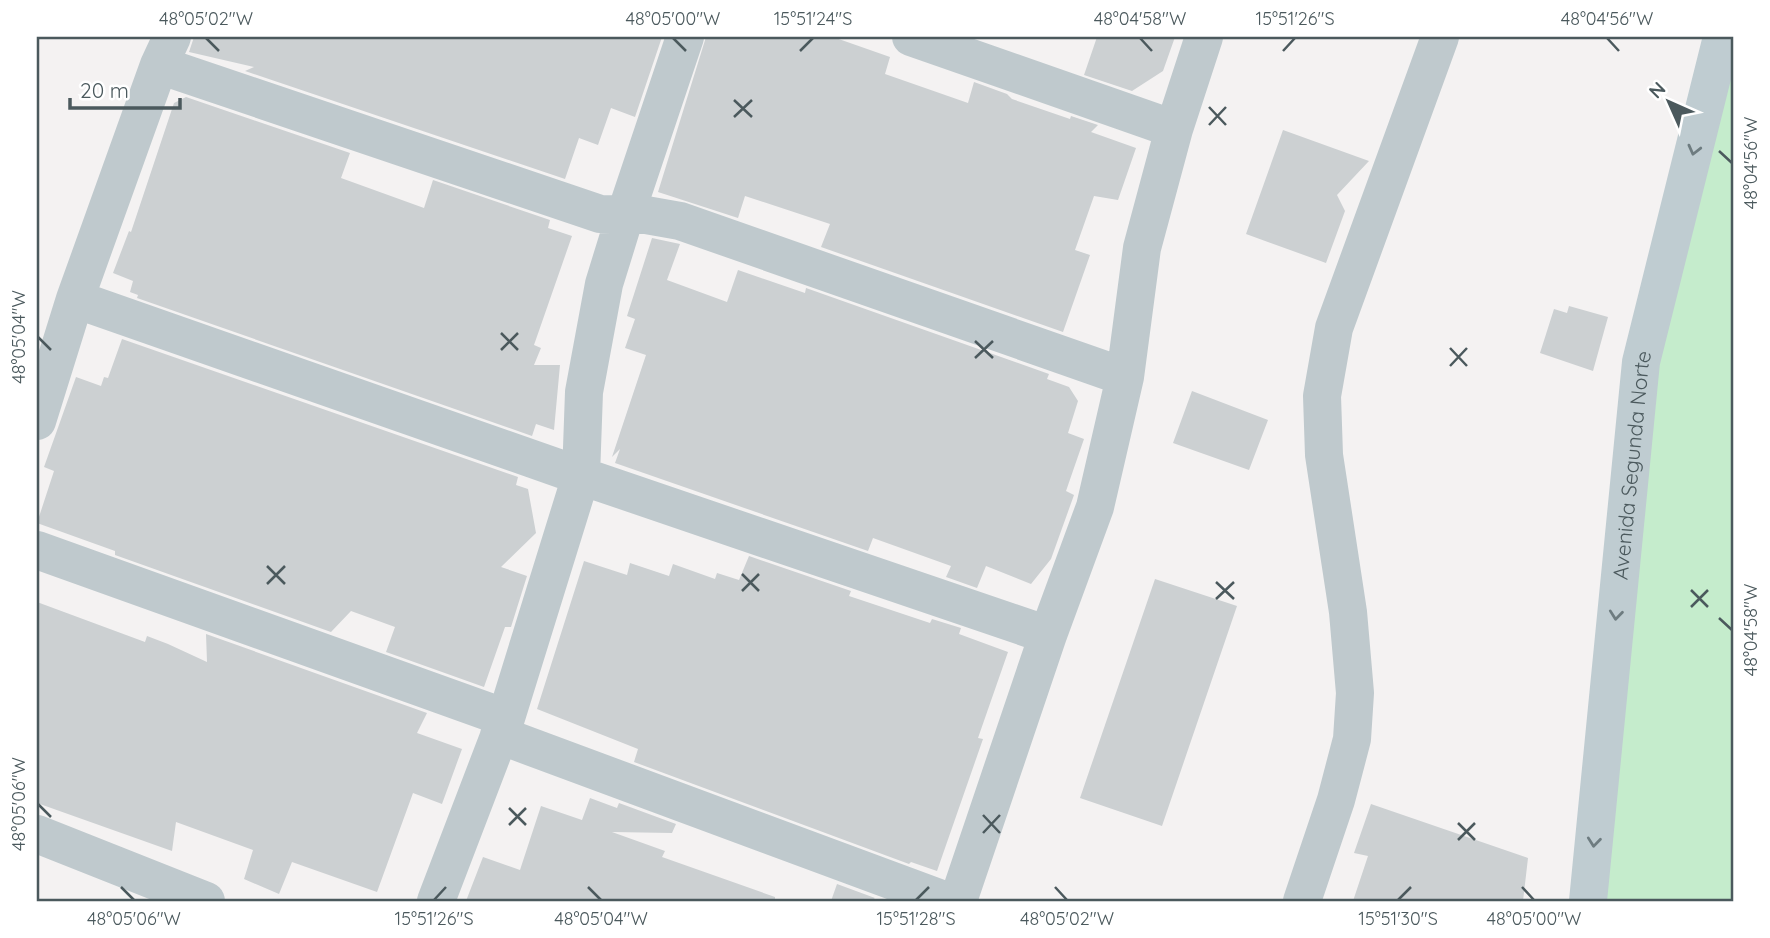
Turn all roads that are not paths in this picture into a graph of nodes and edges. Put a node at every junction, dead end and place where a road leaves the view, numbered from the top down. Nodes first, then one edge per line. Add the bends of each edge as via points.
1 (685, 37) edge
2 (911, 37) edge
3 (1204, 37) edge
4 (1440, 37) edge
5 (1722, 37) edge
6 (165, 51) edge
7 (1174, 129) junction
8 (625, 216) junction
9 (75, 299) junction
10 (1125, 377) junction
11 (37, 421) edge
12 (580, 476) junction
13 (37, 550) edge
14 (1048, 635) junction
15 (503, 726) junction
16 (37, 834) edge
17 (206, 901) edge
18 (436, 901) edge
19 (947, 901) edge
20 (958, 901) edge
21 (1302, 901) edge
22 (1588, 901) edge

1 - 8 street
2 - 7 street
3 - 7 street
4 - 21 street via 1334,328 1322,396 1324,455 1348,612 1355,693 1353,739
5 -> 22 main road, Avenida Segunda Norte via 1641,362
6 - 8 street via 600,214
6 - 9 street
7 - 10 street via 1142,248
8 - 10 street via 680,221
8 - 12 street via 592,344 584,392
9 - 11 street
9 - 12 street
10 - 14 street via 1095,507
12 - 14 street
12 - 15 street
13 - 15 street
14 - 20 street
15 - 18 street
15 - 19 street
16 - 17 street

